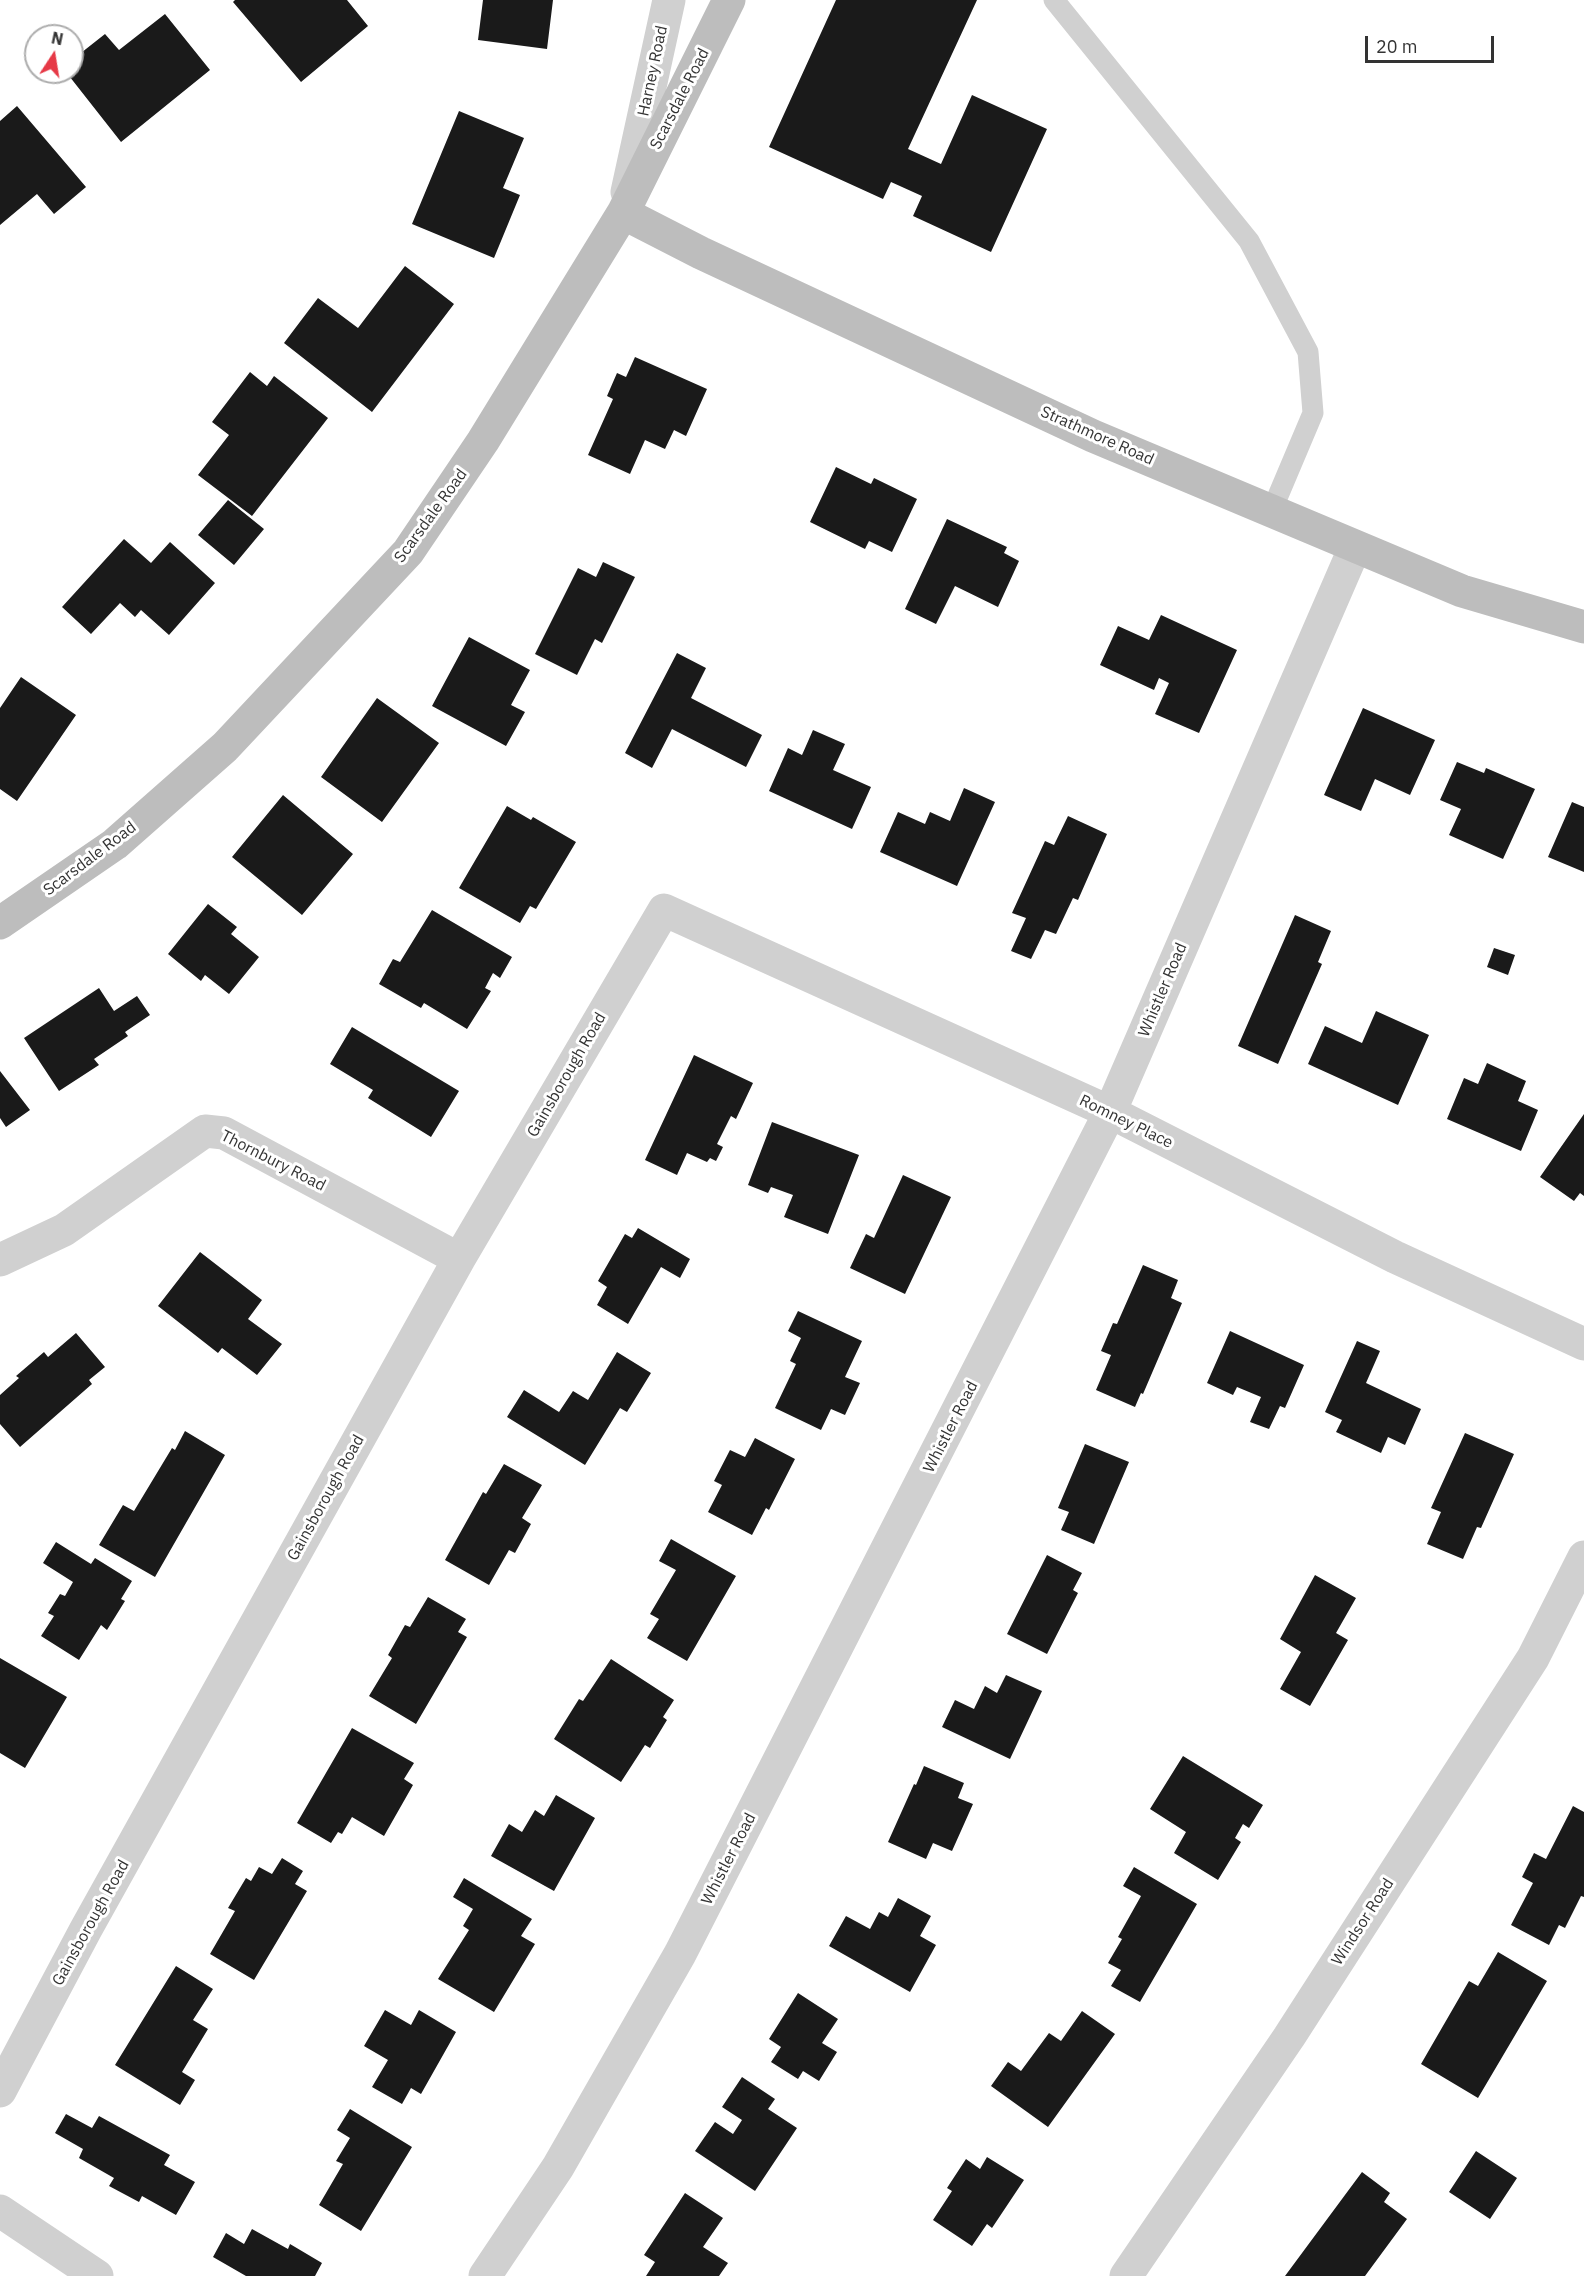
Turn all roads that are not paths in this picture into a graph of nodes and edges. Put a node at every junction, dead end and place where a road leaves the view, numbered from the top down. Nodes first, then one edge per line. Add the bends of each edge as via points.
1 (669, 0) edge
2 (729, 0) edge
3 (1054, 0) edge
4 (622, 213) junction
5 (1272, 510) junction
6 (1355, 547) junction
7 (1584, 627) edge
8 (664, 910) joint
9 (0, 923) edge
10 (1110, 1113) junction
11 (459, 1259) junction
12 (0, 1260) edge
13 (1584, 1344) edge
14 (1584, 1557) edge
15 (0, 2091) edge
16 (0, 2211) edge
17 (97, 2276) edge
18 (485, 2276) edge
19 (1126, 2276) edge

1 - 4 street, Harney Road
2 - 4 street, Scarsdale Road
3 - 5 lane via 1249,242 1308,352 1313,413
4 - 5 street, Strathmore Road via 1093,436
4 - 9 street, Scarsdale Road via 483,441 408,552 225,747 115,844
5 - 6 street, Strathmore Road
6 - 7 street, Strathmore Road via 1462,591
6 - 10 street, Whistler Road
8 - 10 street, Romney Place
8 - 11 street, Gainsborough Road
10 - 13 street, Romney Place via 1395,1257
10 - 18 street, Whistler Road via 680,1954 558,2167
11 - 12 street, Thornbury Road via 224,1133 205,1131 64,1230
11 - 15 street, Gainsborough Road
14 - 19 street, Windsor Road via 1527,1668 1289,2037
16 - 17 street

